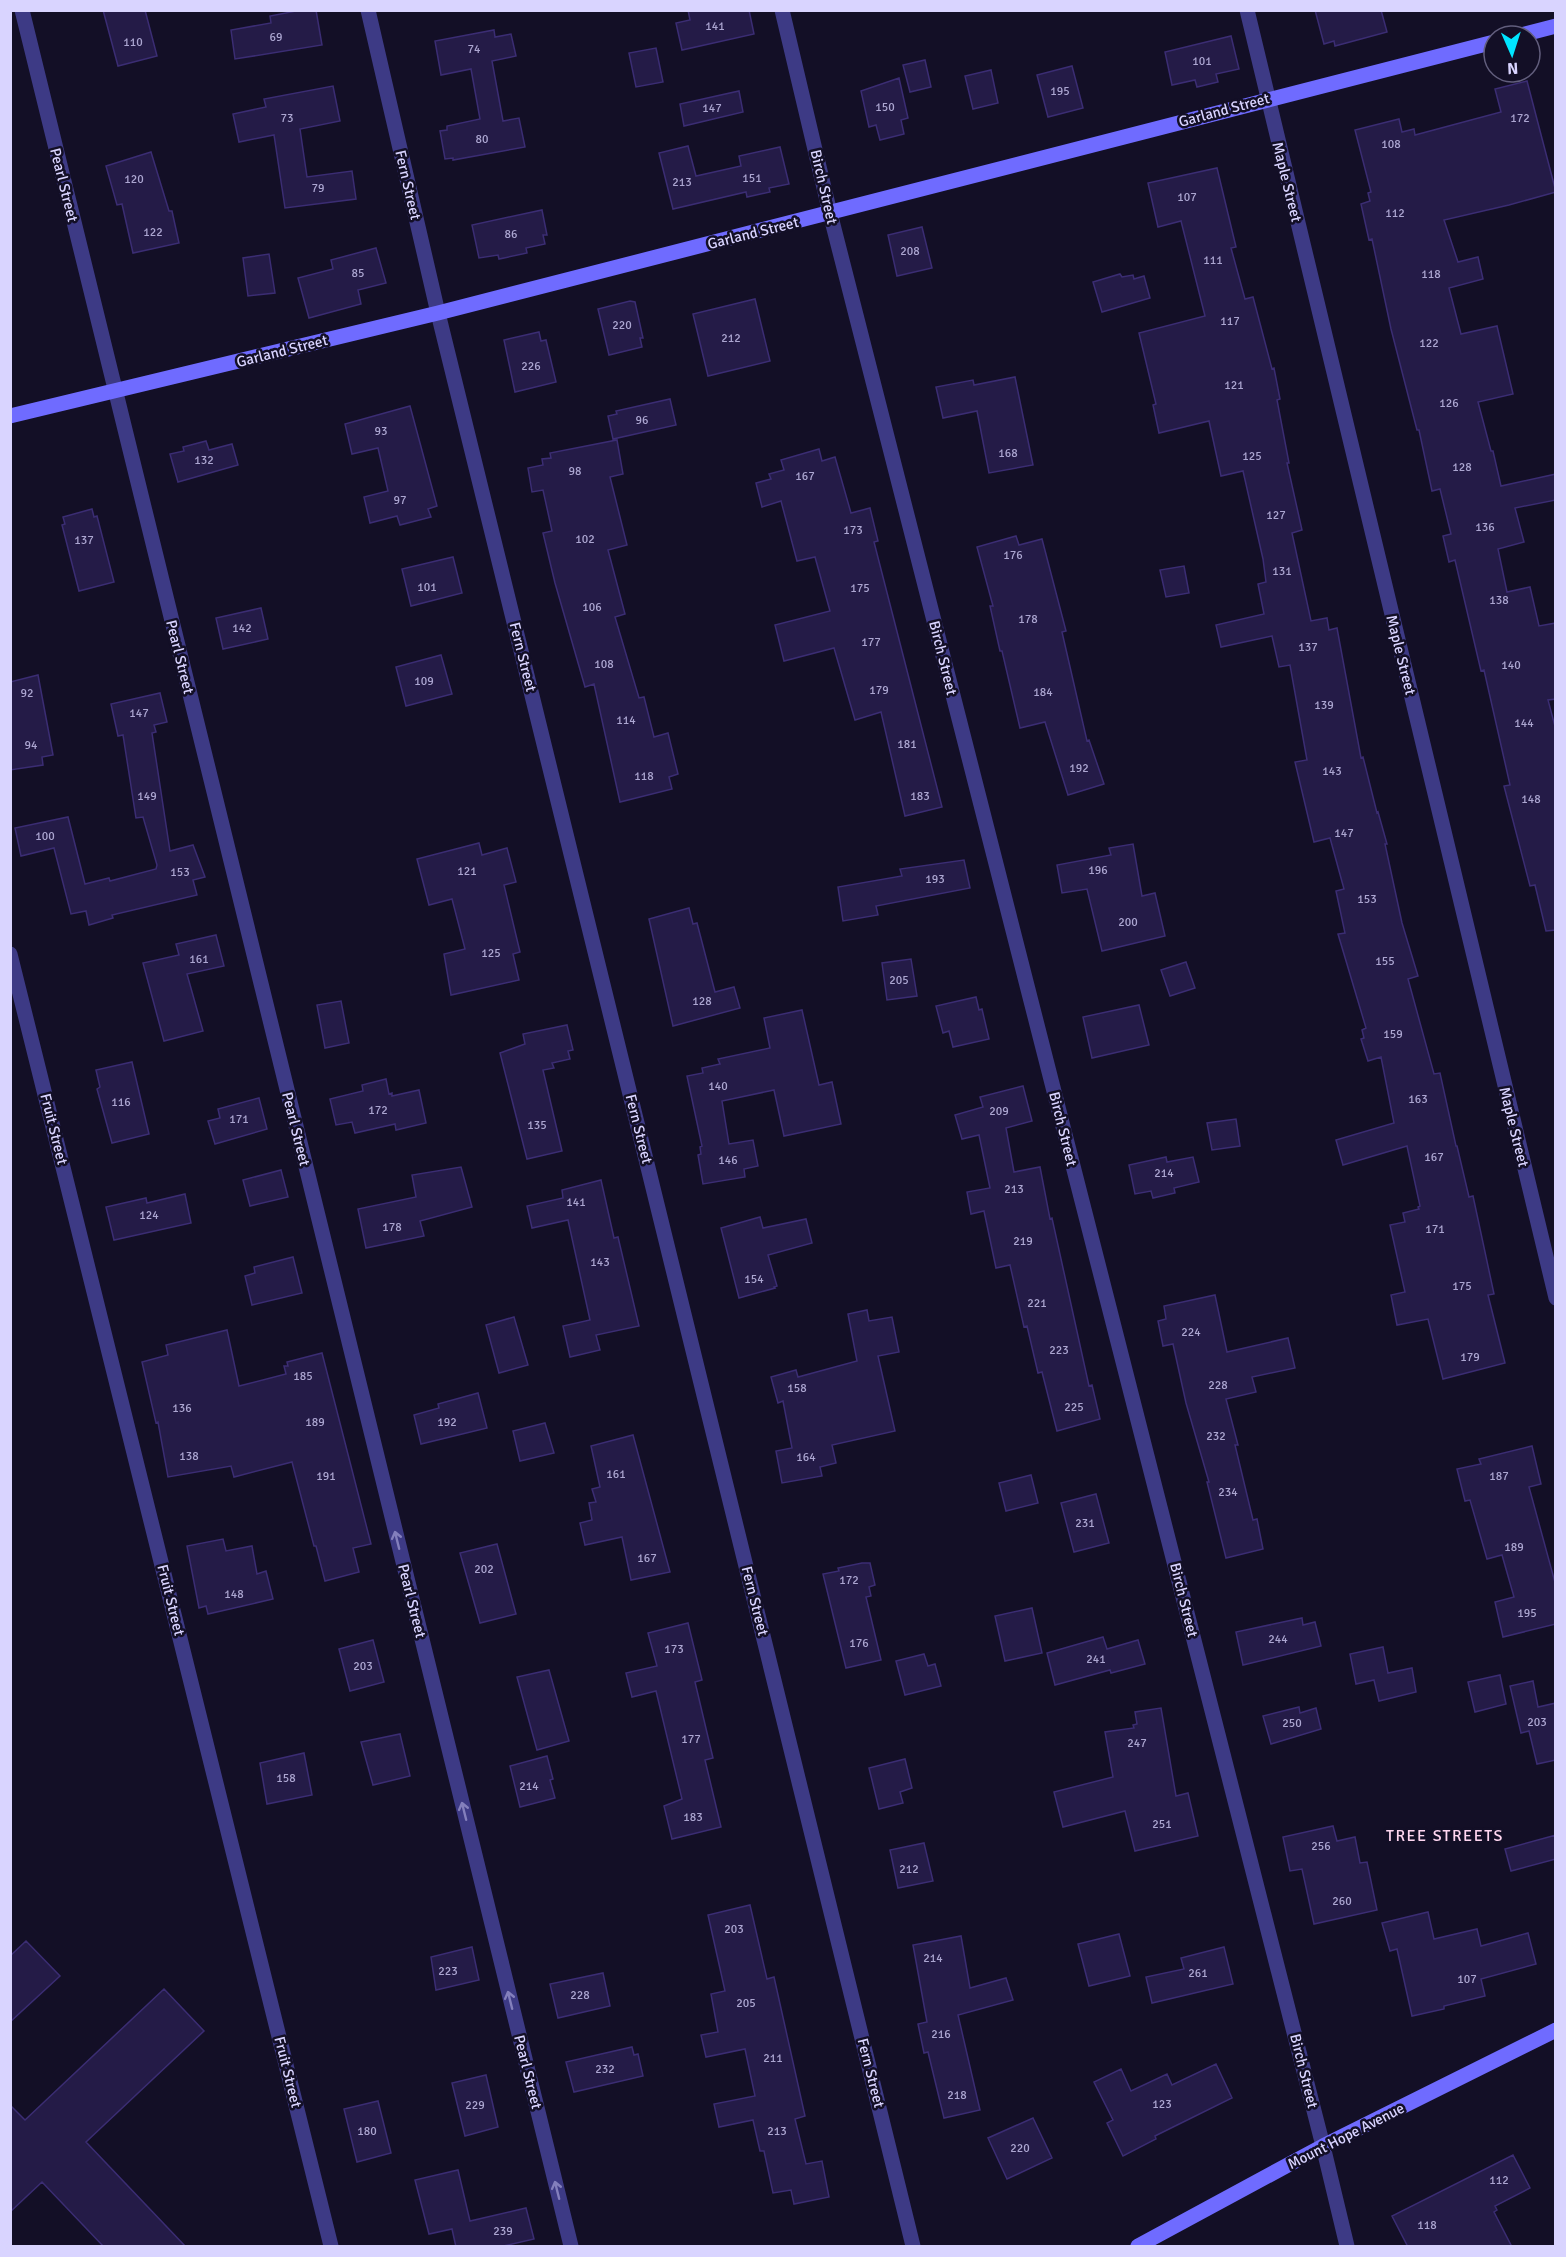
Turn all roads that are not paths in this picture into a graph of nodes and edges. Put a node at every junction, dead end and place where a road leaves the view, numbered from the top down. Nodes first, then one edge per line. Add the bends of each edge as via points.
1 (22, 10) edge
2 (368, 10) edge
3 (782, 10) edge
4 (1247, 10) edge
5 (1482, 45) edge
6 (1267, 99) junction
7 (830, 213) junction
8 (438, 313) junction
9 (114, 391) junction
10 (10, 417) edge
11 (10, 954) edge
12 (1556, 1298) edge
13 (1556, 2030) edge
14 (1323, 2146) junction
15 (331, 2247) edge
16 (571, 2247) edge
17 (913, 2247) edge
18 (1138, 2247) edge
19 (1347, 2247) edge

1 - 9 street, Pearl Street
2 - 8 street, Fern Street
3 - 7 street, Birch Street
4 - 6 street, Maple Street
5 - 6 street, Garland Street
6 - 7 street, Garland Street
6 - 12 street, Maple Street
7 - 8 street, Garland Street
7 - 14 street, Birch Street
8 - 9 street, Garland Street
8 - 17 street, Fern Street
9 - 10 street, Garland Street
16 -> 9 street, Pearl Street
11 - 15 street, Fruit Street
13 - 14 street, Mount Hope Avenue
14 - 18 street, Mount Hope Avenue
14 - 19 street, Birch Street

